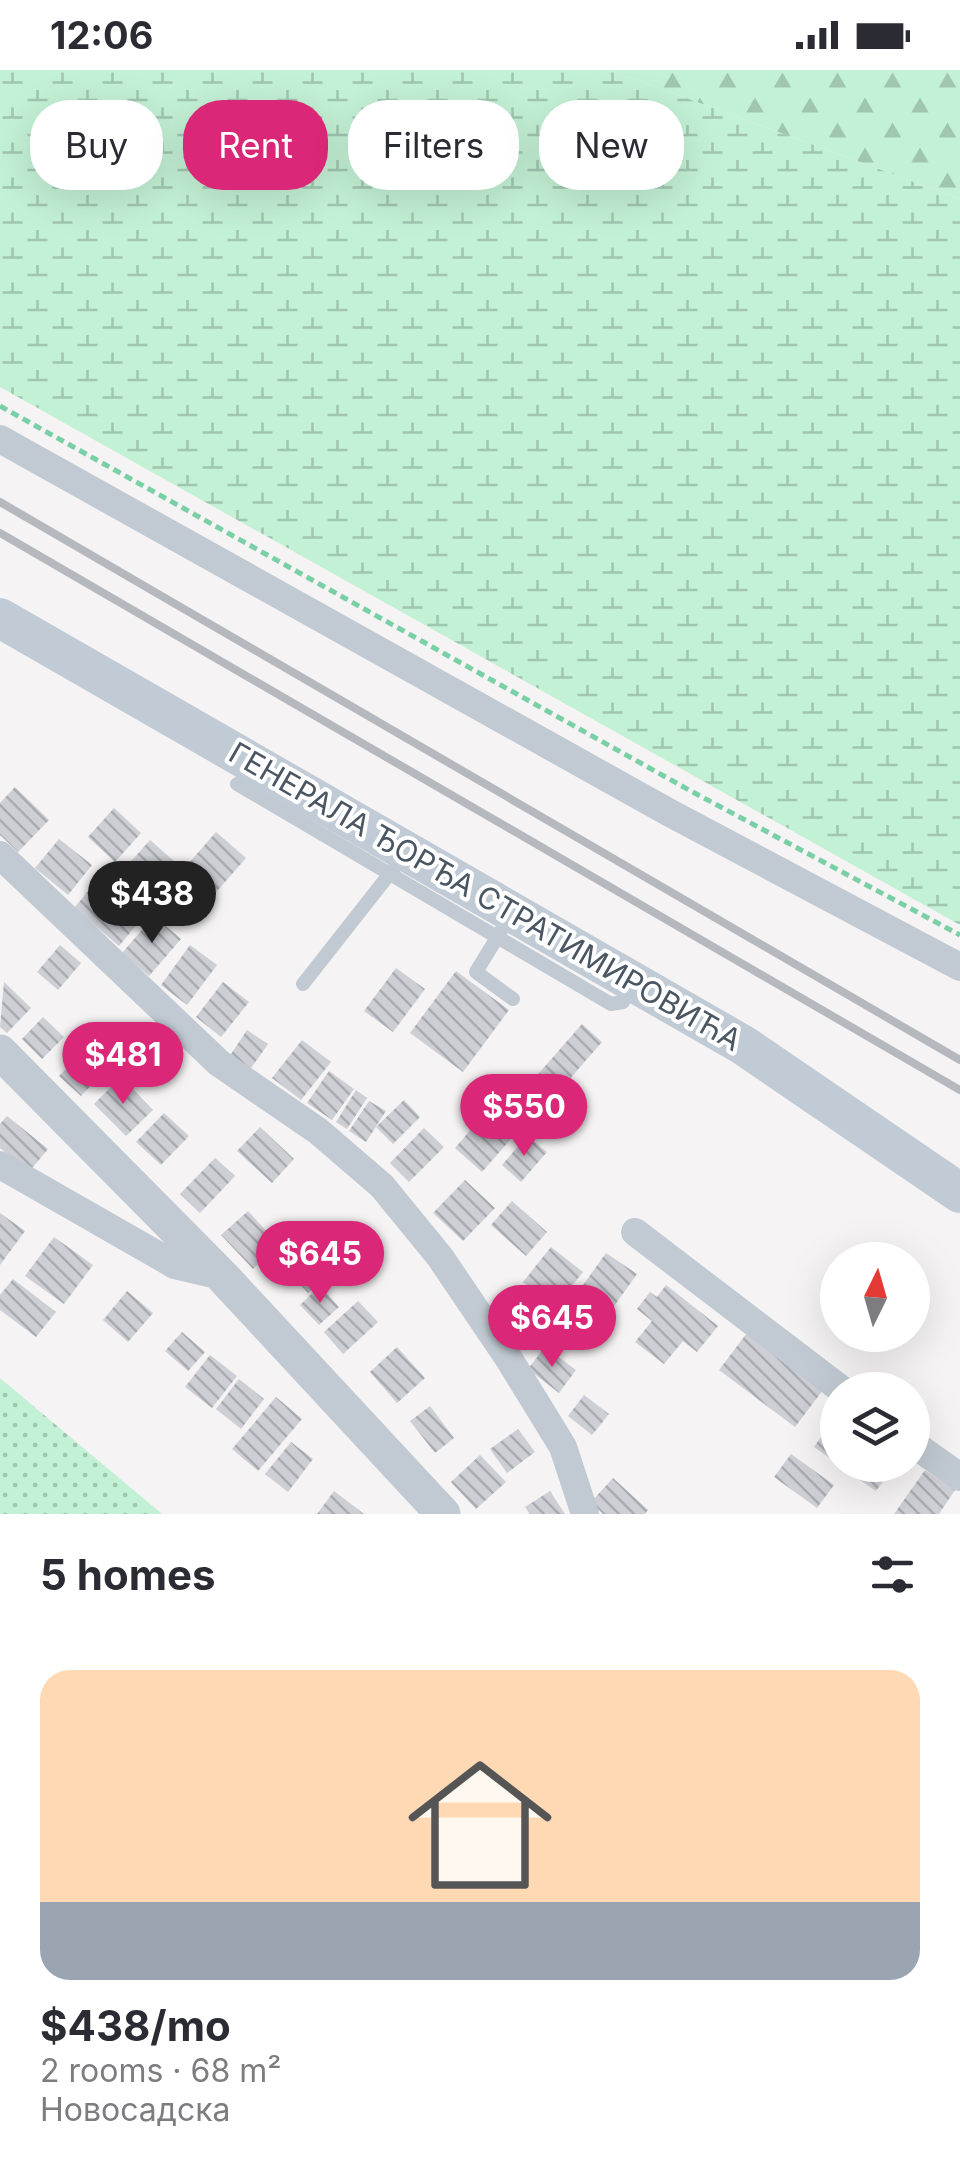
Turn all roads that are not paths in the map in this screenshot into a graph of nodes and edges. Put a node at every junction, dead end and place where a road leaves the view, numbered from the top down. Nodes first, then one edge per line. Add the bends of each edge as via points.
1 (0, 439) edge
2 (0, 618) edge
3 (238, 784) dead end
4 (0, 855) edge
5 (399, 861) junction
6 (505, 923) junction
7 (960, 968) edge
8 (303, 984) dead end
9 (514, 998) dead end
10 (0, 1052) edge
11 (0, 1165) edge
12 (960, 1192) edge
13 (635, 1232) dead end
14 (222, 1276) junction
15 (820, 1373) edge
16 (930, 1456) edge
17 (960, 1477) edge
18 (443, 1514) edge
19 (585, 1514) edge

1 - 7 street
2 - 5 main road, ГЕНЕРАЛА ЂОРЂА СТРАТИМИРОВИЋА
3 - 5 lane
4 - 19 street via 218,1063 318,1130 382,1186 440,1257 564,1447
5 - 6 main road, ГЕНЕРАЛА ЂОРЂА СТРАТИМИРОВИЋА
5 - 8 lane
6 - 9 lane via 476,972
6 - 12 main road, ГЕНЕРАЛА ЂОРЂА СТРАТИМИРОВИЋА via 634,982 743,1045
10 - 14 street
11 - 14 street via 174,1264
13 - 15 street
14 - 18 street
16 - 17 street

